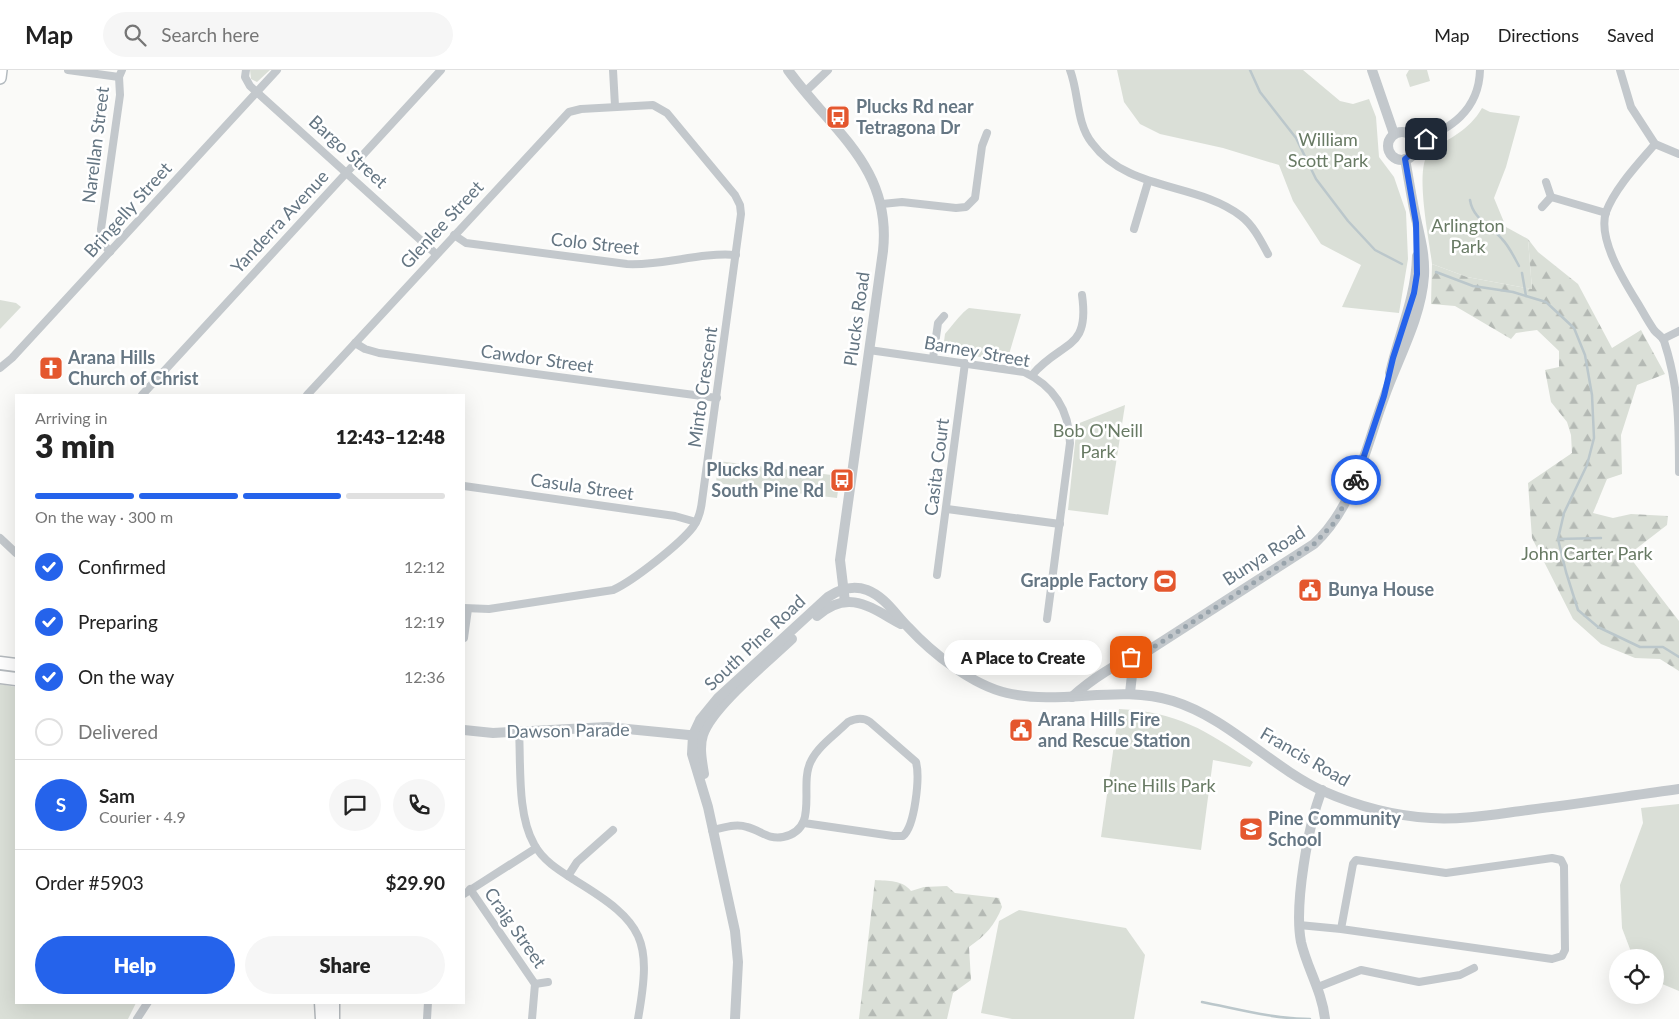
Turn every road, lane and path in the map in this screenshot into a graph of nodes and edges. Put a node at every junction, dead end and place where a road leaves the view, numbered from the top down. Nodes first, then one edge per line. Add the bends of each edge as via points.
1 (1, 70) edge
2 (68, 70) edge
3 (246, 70) edge
4 (277, 70) edge
5 (441, 70) edge
6 (612, 70) edge
7 (788, 70) edge
8 (828, 70) edge
9 (1070, 70) edge
10 (1372, 70) edge
11 (1480, 70) edge
12 (1620, 70) edge
13 (121, 74) edge
14 (0, 78) edge
15 (806, 91) junction
16 (257, 92) junction
17 (615, 106) junction
18 (987, 133) dead end
19 (1394, 134) junction
20 (1416, 143) junction
21 (1654, 144) junction
22 (1679, 154) edge
23 (1405, 159) junction
24 (347, 172) junction
25 (1148, 182) junction
26 (1546, 182) dead end
27 (1551, 197) junction
28 (882, 204) junction
29 (1542, 207) dead end
30 (1606, 213) junction
31 (1134, 229) dead end
32 (454, 235) junction
33 (110, 252) junction
34 (436, 254) junction
35 (1268, 254) dead end
36 (736, 255) junction
37 (1082, 295) dead end
38 (944, 316) dead end
39 (1679, 331) edge
40 (1664, 339) junction
41 (355, 343) junction
42 (869, 350) junction
43 (933, 358) junction
44 (965, 363) junction
45 (0, 368) edge
46 (1032, 375) junction
47 (143, 394) edge
48 (308, 394) edge
49 (717, 398) junction
50 (1679, 407) edge
51 (1679, 472) edge
52 (465, 486) edge
53 (947, 508) junction
54 (696, 522) junction
55 (1060, 524) junction
56 (0, 538) edge
57 (15, 552) edge
58 (937, 575) dead end
59 (843, 589) junction
60 (845, 602) junction
61 (466, 609) edge
62 (1047, 619) dead end
63 (465, 624) edge
64 (909, 629) junction
65 (1143, 654) junction
66 (0, 663) edge
67 (15, 665) edge
68 (0, 677) edge
69 (15, 679) edge
70 (1130, 693) junction
71 (1072, 697) junction
72 (465, 730) edge
73 (520, 731) junction
74 (698, 736) junction
75 (1679, 789) edge
76 (1322, 790) junction
77 (804, 823) junction
78 (613, 830) dead end
79 (712, 830) junction
80 (536, 848) junction
81 (568, 876) junction
82 (467, 892) edge
83 (1299, 925) junction
84 (1341, 929) junction
85 (1474, 968) dead end
86 (548, 982) dead end
87 (536, 984) junction
88 (1318, 987) junction
89 (147, 1004) edge
90 (321, 1004) edge
91 (333, 1004) edge
92 (428, 1004) edge
93 (136, 1019) edge
94 (322, 1019) edge
95 (333, 1019) edge
96 (426, 1019) edge
97 (532, 1019) edge
98 (638, 1019) edge
99 (735, 1019) edge
100 (1325, 1019) edge

1 - 14 main road
2 - 13 street
3 - 16 street, Bargo Street via 247,83
4 - 16 street, Bringelly Street
5 - 24 street, Yanderra Avenue
6 - 17 street
7 - 15 street, Plucks Road
8 - 15 street
9 - 25 street via 1080,115 1091,143 1112,161
10 - 19 street
11 - 20 street via 1476,91 1460,118 1449,128
12 - 21 street via 1631,107
13 - 33 street, Narellan Street via 101,229 102,242
15 - 28 street, Plucks Road via 864,162
16 - 24 street, Bargo Street
16 - 33 street, Bringelly Street
17 - 32 street, Glenlee Street via 581,109 564,115
17 - 36 street, Minto Crescent via 653,105 663,109 735,195 741,209
18 - 28 street via 982,146 975,198 966,207 902,202
19 - 20 street via 1408,132
19 - 23 street via 1389,140 1390,153 1397,159
20 - 23 street via 1415,151
21 - 22 street
21 - 30 street
23 - 65 street, Bunya Road via 1422,245 1422,294 1352,490 1335,522 1314,544
24 - 34 street, Bargo Street
24 - 47 street, Yanderra Avenue
25 - 31 street
25 - 35 street via 1222,204 1243,218
26 - 27 street
27 - 29 street
27 - 30 street
28 - 42 street, Plucks Road via 885,232
30 - 40 street via 1604,227 1608,245 1639,306 1654,330
32 - 34 street, Glenlee Street
32 - 36 street, Colo Street via 466,243 627,264
33 - 45 street, Bringelly Street
34 - 41 street, Glenlee Street
36 - 49 street, Minto Crescent
37 - 46 street via 1085,314 1082,332
38 - 43 street via 938,323
39 - 40 street
40 - 50 street via 1676,380
41 - 48 street, Glenlee Street
41 - 49 street, Cawdor Street via 379,353
42 - 43 street, Barney Street
42 - 59 street, Plucks Road via 840,560
43 - 44 street, Barney Street
44 - 46 street, Barney Street
44 - 53 street, Casita Court
46 - 55 street, Barney Street via 1053,391 1070,428
49 - 54 street, Minto Crescent
50 - 51 street
52 - 54 street, Casula Street via 675,516
53 - 55 street
53 - 58 street, Casita Court
54 - 61 street, Minto Crescent via 682,538 613,590 489,609
55 - 62 street, Barney Street
56 - 57 street
59 - 60 street, Plucks Road
59 - 64 street via 859,588 874,594
59 - 74 street, South Pine Road via 828,597 734,682 704,714
60 - 64 street via 870,605
60 - 74 street, South Pine Road via 825,610 809,623 720,709
61 - 63 street
64 - 71 street via 954,666 1000,691 1042,698
65 - 70 street, Bunya Road via 1133,666
65 - 71 street, Bunya Road via 1131,657
66 - 67 main road
68 - 69 main road
70 - 71 street, Francis Road
70 - 76 street, Francis Road via 1174,701 1195,710
72 - 73 street, Dawson Parade
73 - 74 street, Dawson Parade via 607,727
73 - 80 street via 524,820
74 - 79 street via 692,754
75 - 76 street, Francis Road via 1478,817 1433,818 1380,810
76 - 83 street via 1308,847
77 - 77 street via 810,762 850,721 862,718 870,722 916,762 918,777 912,823 903,836
77 - 79 street via 794,833 779,838 742,826
78 - 81 street via 575,864
79 - 99 street via 736,939
80 - 81 street via 548,862
80 - 82 street
81 - 98 street via 615,906 635,930 645,970
82 - 87 street, Craig Street
83 - 84 street
83 - 88 street via 1301,943
84 - 84 street via 1556,959 1565,950 1564,866 1561,860 1552,858 1435,873 1356,860
85 - 88 street via 1460,975 1419,982 1361,970
86 - 87 street, Craig Street
87 - 97 street, Craig Street
88 - 100 street
89 - 93 street
90 - 94 main road
91 - 95 main road
92 - 96 street

